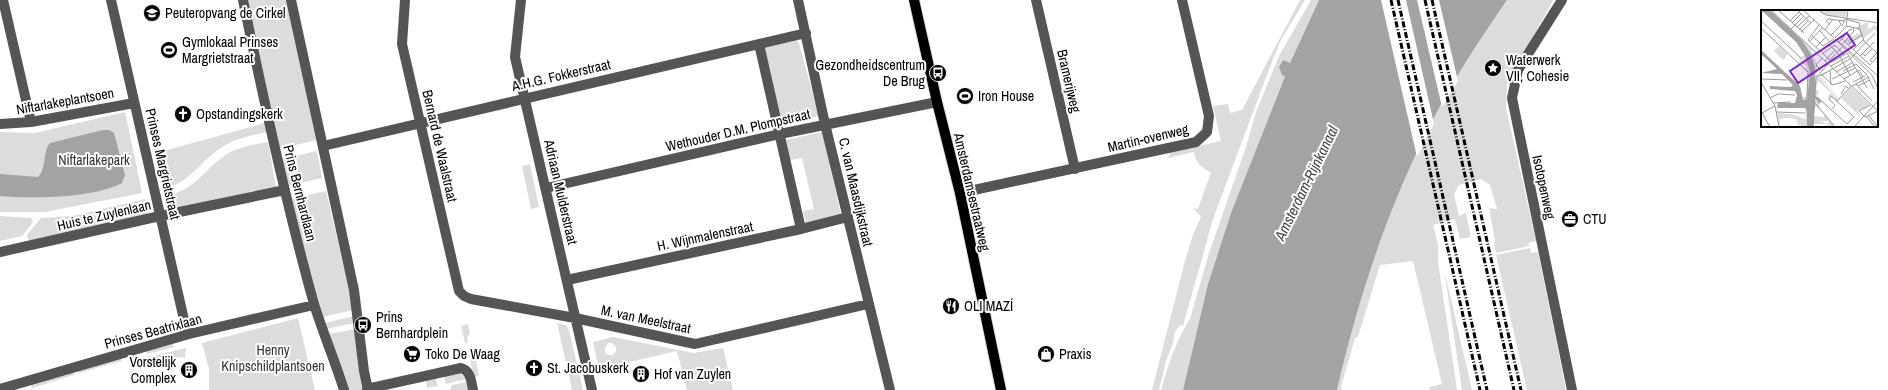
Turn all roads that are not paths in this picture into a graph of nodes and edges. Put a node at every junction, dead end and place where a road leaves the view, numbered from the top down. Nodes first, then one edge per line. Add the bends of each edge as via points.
1 (3, 0) edge
2 (112, 0) edge
3 (243, 0) edge
4 (291, 0) edge
5 (405, 0) edge
6 (521, 0) edge
7 (798, 0) edge
8 (914, 0) edge
9 (1036, 0) edge
10 (1182, 0) edge
11 (1562, 0) edge
12 (806, 33) junction
13 (759, 44) junction
14 (524, 98) junction
15 (937, 102) junction
16 (134, 103) junction
17 (31, 122) junction
18 (420, 122) junction
19 (0, 124) edge
20 (825, 124) junction
21 (780, 134) junction
22 (323, 146) junction
23 (1075, 169) junction
24 (546, 188) junction
25 (285, 190) junction
26 (960, 193) junction
27 (160, 216) junction
28 (848, 217) junction
29 (801, 229) junction
30 (0, 252) edge
31 (567, 280) junction
32 (464, 296) joint
33 (868, 304) junction
34 (314, 305) junction
35 (575, 318) junction
36 (189, 334) junction
37 (0, 389) edge
38 (368, 389) edge
39 (344, 390) edge
40 (473, 390) edge
41 (592, 390) edge
42 (890, 390) edge
43 (1001, 390) edge
44 (1572, 390) edge

1 - 17 street
2 - 16 street, Prinses Margrietstraat
3 - 25 street, Prins Bernhardlaan
4 - 22 street
5 - 18 street, Bernard de Waalstraat via 402,44
6 - 14 street, Adriaan Mulderstraat via 515,58
7 - 12 street, C. van Maasdijkstraat
8 - 15 main road, Amsterdamsestraatweg
9 - 23 street, Bramerijweg
10 - 23 street, Martin-ovenweg via 1209,116 1208,132 1196,142
11 - 44 street, Isotopenweg via 1518,70 1512,98
12 - 13 street, A.H.G. Fokkerstraat
12 - 20 street, C. van Maasdijkstraat
13 - 14 street, A.H.G. Fokkerstraat
13 - 21 street
14 - 18 street, A.H.G. Fokkerstraat
14 - 24 street, Adriaan Mulderstraat
15 - 20 street, Wethouder D.M. Plompstraat
15 - 26 main road, Amsterdamsestraatweg
16 - 17 street, Niftarlakeplantsoen
16 - 27 street, Prinses Margrietstraat
17 - 19 street, Niftarlakeplantsoen
18 - 22 street, A.H.G. Fokkerstraat
18 - 32 street, Bernard de Waalstraat via 459,291
20 - 21 street, Wethouder D.M. Plompstraat
20 - 28 street, C. van Maasdijkstraat
21 - 24 street, Wethouder D.M. Plompstraat
21 - 29 street
22 - 38 street via 354,290
23 - 26 street, Martin-ovenweg
24 - 31 street, Adriaan Mulderstraat
25 - 27 street, Huis te Zuylenlaan
25 - 34 street, Prins Bernhardlaan
26 - 43 main road, Amsterdamsestraatweg
27 - 30 street, Huis te Zuylenlaan
27 - 36 street, Prinses Margrietstraat
28 - 29 street, H. Wijnmalenstraat
28 - 33 street, C. van Maasdijkstraat
29 - 31 street, H. Wijnmalenstraat
31 - 35 street, Adriaan Mulderstraat
32 - 35 street, M. van Meelstraat via 471,300
33 - 35 street, M. van Meelstraat via 695,344
33 - 42 street, C. van Maasdijkstraat
34 - 36 street, Prinses Beatrixlaan
34 - 39 street, Prins Bernhardlaan
35 - 41 street, Adriaan Mulderstraat
36 - 37 street, Prinses Beatrixlaan
38 - 40 street via 461,368 469,374

